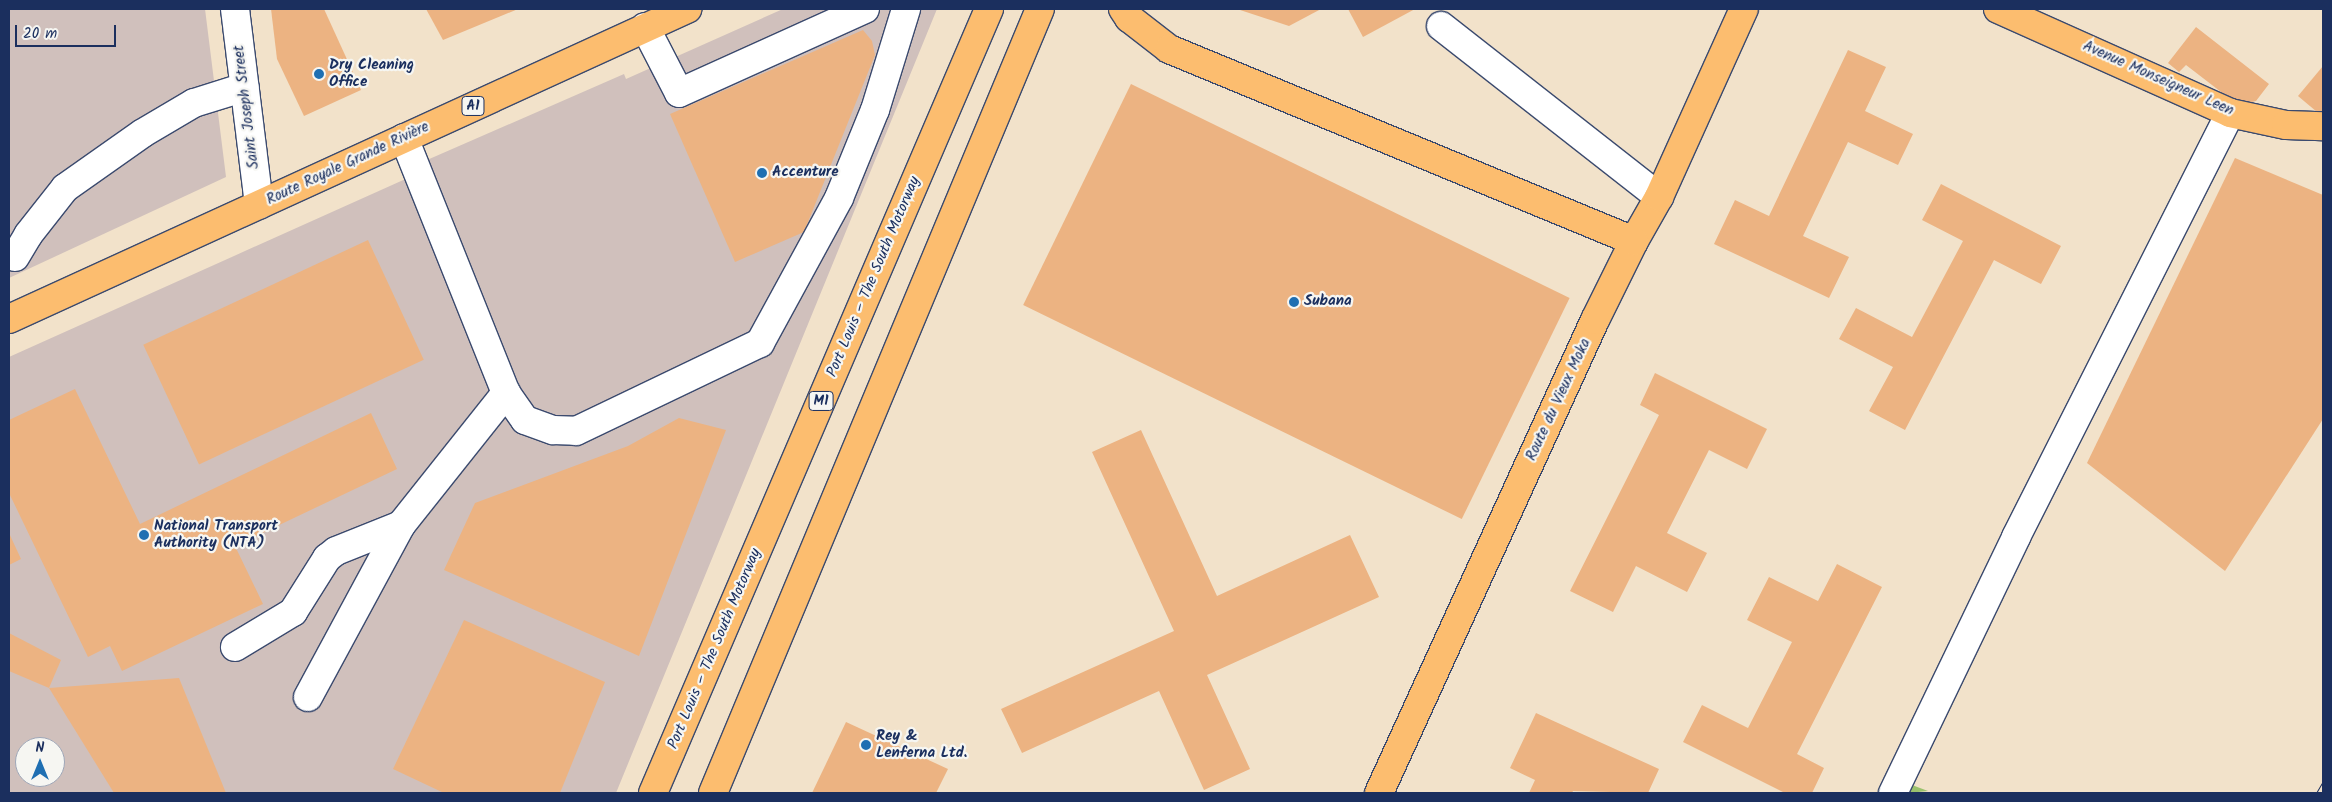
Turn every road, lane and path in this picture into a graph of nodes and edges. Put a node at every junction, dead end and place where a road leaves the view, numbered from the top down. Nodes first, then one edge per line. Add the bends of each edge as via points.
1 (235, 9) edge
2 (687, 9) edge
3 (865, 9) edge
4 (906, 9) edge
5 (988, 9) edge
6 (1040, 9) edge
7 (1123, 9) edge
8 (1744, 9) edge
9 (1998, 9) edge
10 (1441, 26) dead end
11 (645, 27) junction
12 (245, 87) junction
13 (2230, 113) junction
14 (2323, 126) edge
15 (404, 138) junction
16 (1660, 197) junction
17 (259, 204) junction
18 (1634, 241) junction
19 (15, 257) dead end
20 (9, 319) edge
21 (506, 393) junction
22 (400, 525) junction
23 (235, 648) dead end
24 (308, 697) dead end
25 (653, 793) edge
26 (713, 793) edge
27 (1379, 793) edge
28 (1893, 793) edge

1 - 12 street, Saint Joseph Street
2 - 11 main road, Route Royale Grande Rivière / A1
3 - 11 street via 679,92
4 - 21 street via 874,110 839,198 760,343 576,431 553,430 525,420
5 - 25 main road, Port Louis – The South Motorway / M1
6 - 26 main road
7 - 18 main road via 1129,18 1169,49
8 - 16 main road, Route du Vieux Moka
9 - 13 main road, Avenue Monseigneur Leen
10 - 16 street
11 - 15 main road, Route Royale Grande Rivière / A1
12 - 17 street, Saint Joseph Street
12 - 19 street via 194,102 65,188
13 - 14 main road, Avenue Monseigneur Leen via 2286,125
13 - 28 street via 2016,537
15 - 17 main road, Route Royale Grande Rivière / A1
15 - 21 street
16 - 18 main road, Route du Vieux Moka
17 - 20 main road, Route Royale Grande Rivière / A1
18 - 27 main road, Route du Vieux Moka
21 - 22 street
22 - 23 street via 336,550 327,558 293,612
22 - 24 street

